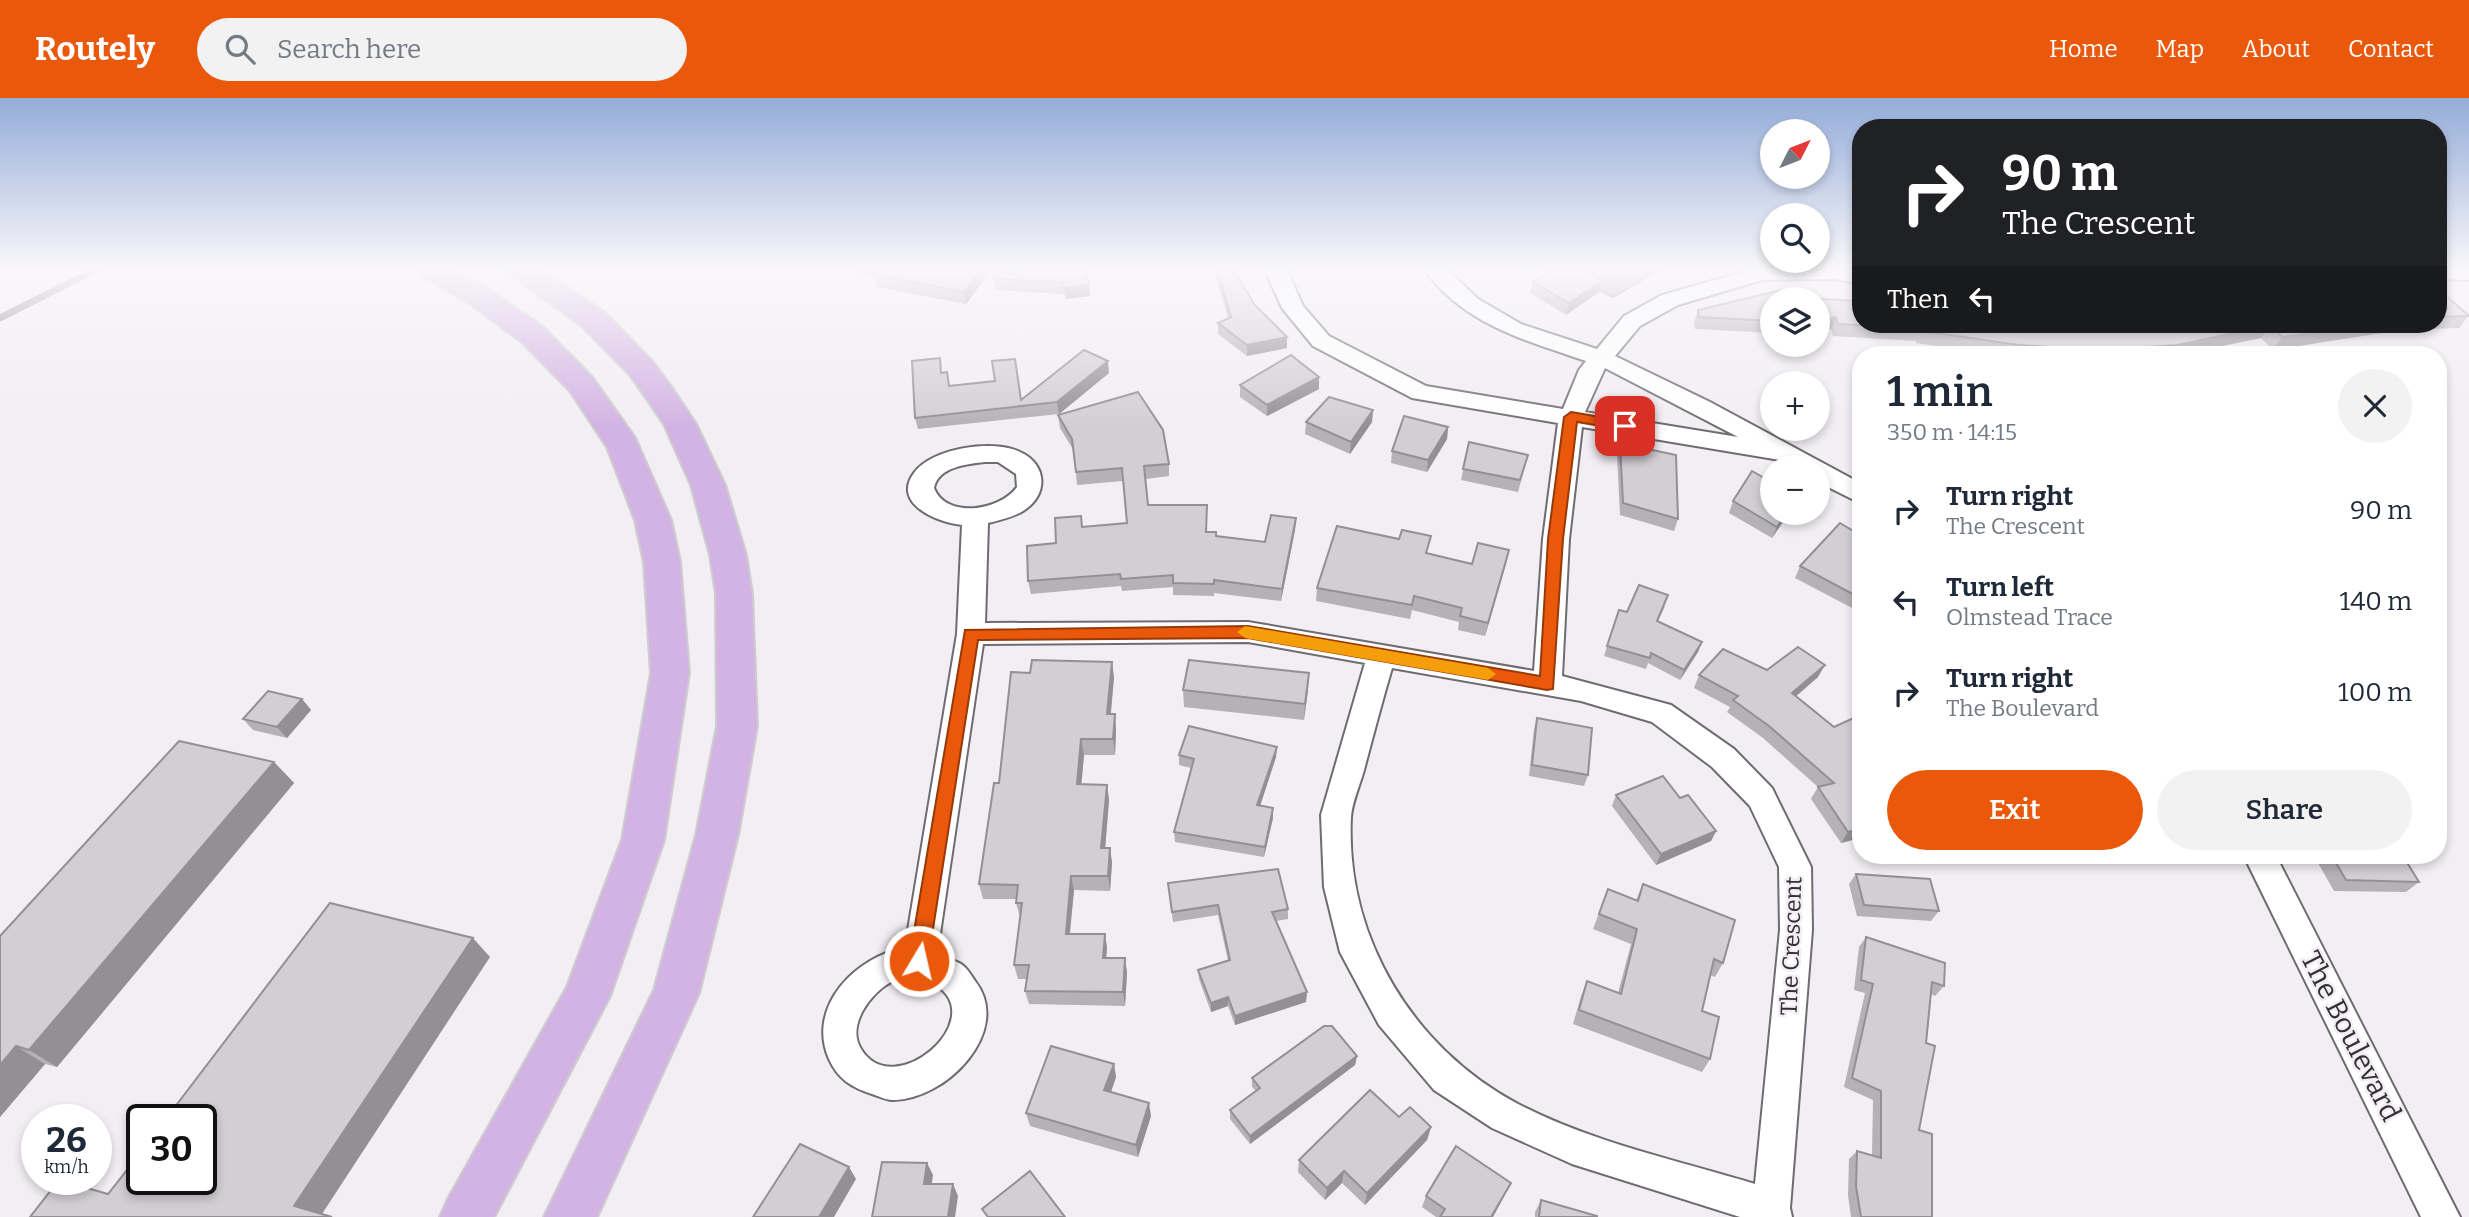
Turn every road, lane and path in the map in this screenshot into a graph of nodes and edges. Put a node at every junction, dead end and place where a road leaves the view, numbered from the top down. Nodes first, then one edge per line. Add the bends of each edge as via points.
1 (515, 322) edge
2 (596, 322) edge
3 (1305, 322) edge
4 (1501, 322) edge
5 (1631, 322) edge
6 (1602, 358) junction
7 (1571, 417) junction
8 (1786, 453) junction
9 (1790, 455) edge
10 (1830, 478) edge
11 (1852, 490) edge
12 (975, 516) dead end
13 (971, 634) junction
14 (1381, 655) junction
15 (1547, 684) junction
16 (2264, 864) edge
17 (919, 961) dead end
18 (1772, 1212) edge
19 (466, 1217) edge
20 (570, 1217) edge
21 (2441, 1217) edge

1 - 19 main road via 581,384 616,435 639,482 663,562 670,673 643,840 592,983
2 - 20 main road via 661,395 708,485 734,594 737,726 717,835 676,993
3 - 7 street via 1321,341 1420,393
4 - 6 street
5 - 6 street
6 - 7 street via 1591,370
6 - 8 street
7 - 8 street
7 - 15 street via 1556,539
8 - 9 street
10 - 11 street
12 - 13 street
13 - 14 street, The Crescent via 1248,632
13 - 17 street
14 - 15 street, The Crescent
14 - 18 street via 1336,815 1340,887 1357,952 1391,1014 1446,1078 1505,1116 1572,1146
15 - 18 street, The Crescent via 1661,713 1723,758 1761,797 1795,867 1796,930
16 - 21 street, The Boulevard

